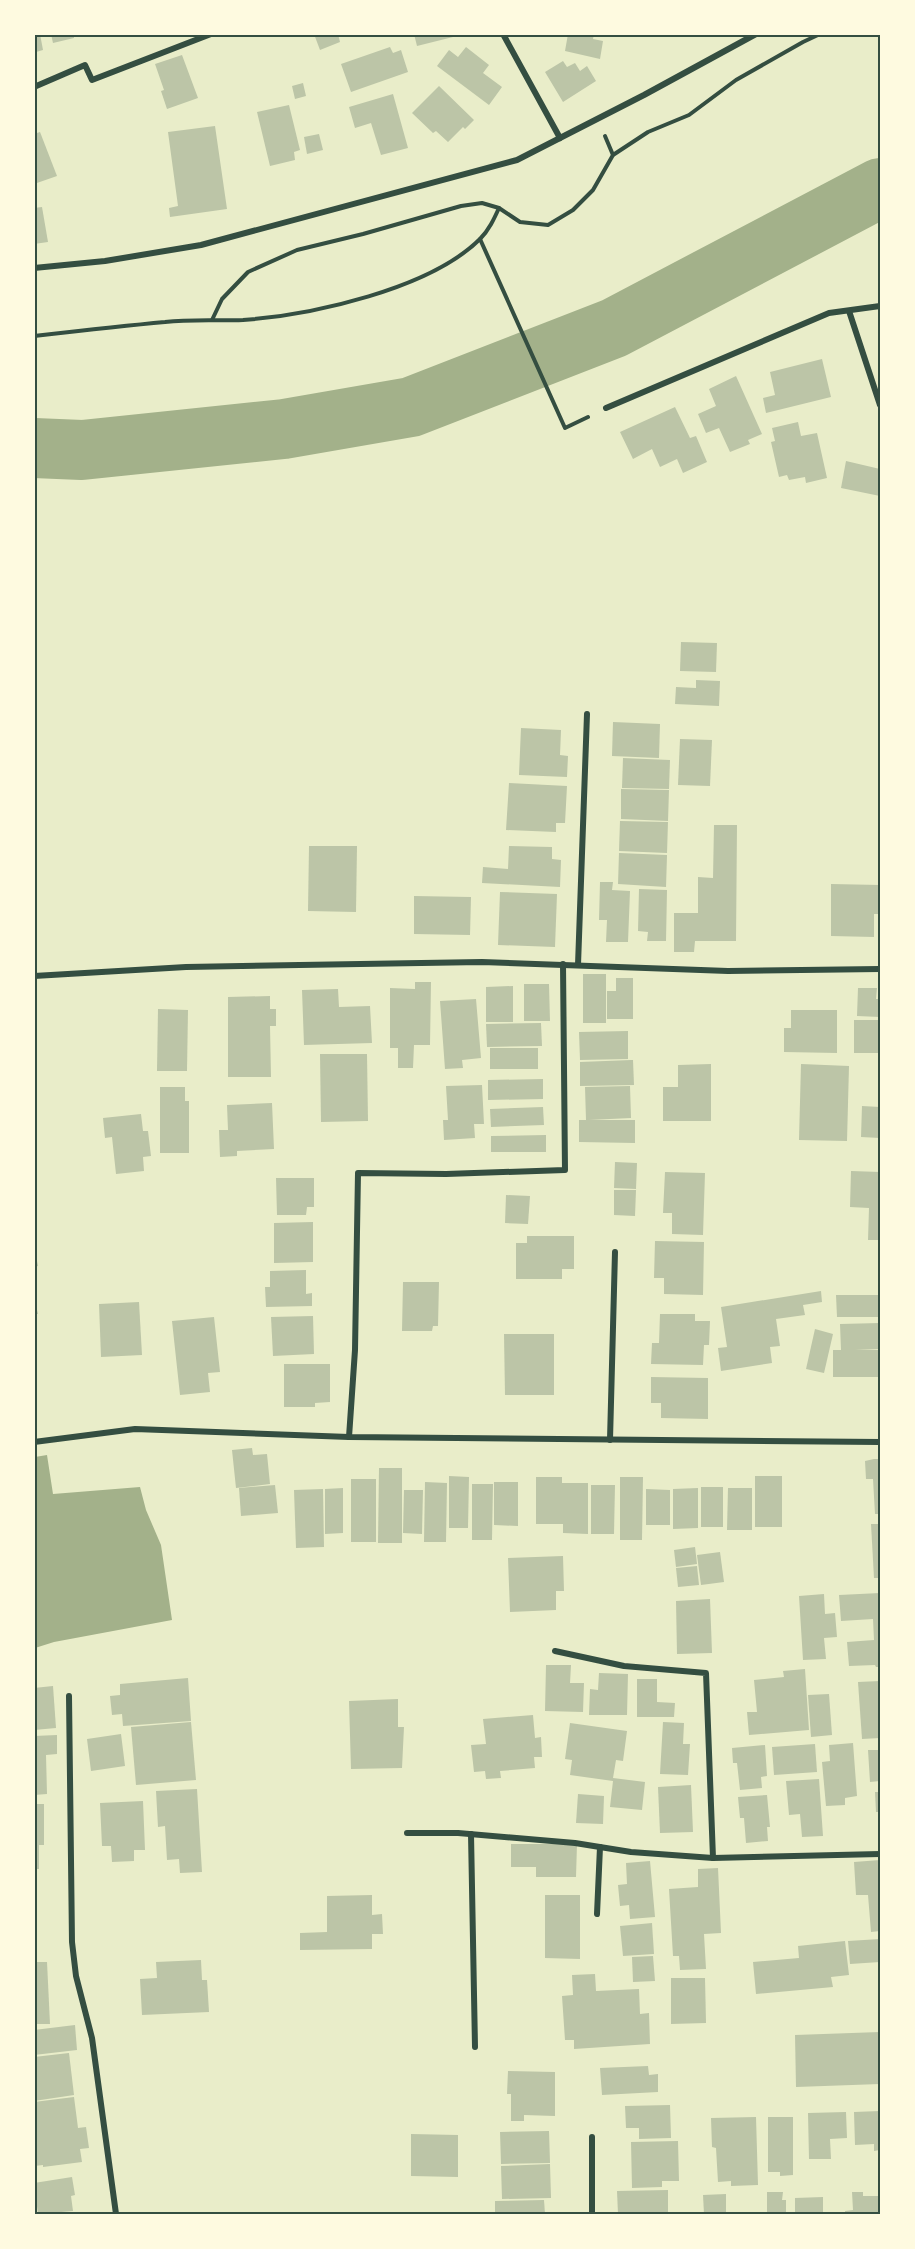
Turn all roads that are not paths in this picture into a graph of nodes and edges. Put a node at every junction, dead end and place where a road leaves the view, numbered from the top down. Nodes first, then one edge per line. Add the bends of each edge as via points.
1 (211, 34) edge
2 (503, 34) edge
3 (756, 34) edge
4 (34, 87) edge
5 (560, 138) junction
6 (34, 268) edge
7 (880, 306) edge
8 (849, 311) junction
9 (880, 405) edge
10 (606, 408) road end
11 (587, 714) dead end
12 (563, 964) junction
13 (578, 965) junction
14 (880, 969) edge
15 (34, 976) edge
16 (615, 1252) dead end
17 (349, 1437) junction
18 (610, 1440) junction
19 (34, 1442) edge
20 (880, 1442) edge
21 (555, 1651) dead end
22 (69, 1696) dead end
23 (407, 1833) dead end
24 (471, 1834) junction
25 (600, 1847) junction
26 (880, 1854) edge
27 (713, 1858) junction
28 (597, 1914) dead end
29 (475, 2047) dead end
30 (592, 2137) dead end
31 (116, 2214) edge
32 (592, 2214) edge

1 - 4 street via 92,80 85,65
2 - 5 street
3 - 5 street
5 - 6 street via 517,160 201,245
7 - 8 street
8 - 9 street
8 - 10 street via 830,313
11 - 13 street
12 - 13 street
12 - 15 street via 186,967
12 - 17 street via 566,1170 358,1173 355,1350
13 - 14 street via 728,971
16 - 18 street
17 - 18 street
17 - 19 street via 135,1429
18 - 20 street
21 - 27 street via 624,1666 706,1673
22 - 31 street via 72,1942 76,1976 92,2038
23 - 24 street
24 - 25 street
24 - 29 street
25 - 27 street
25 - 28 street
26 - 27 street
30 - 32 street

